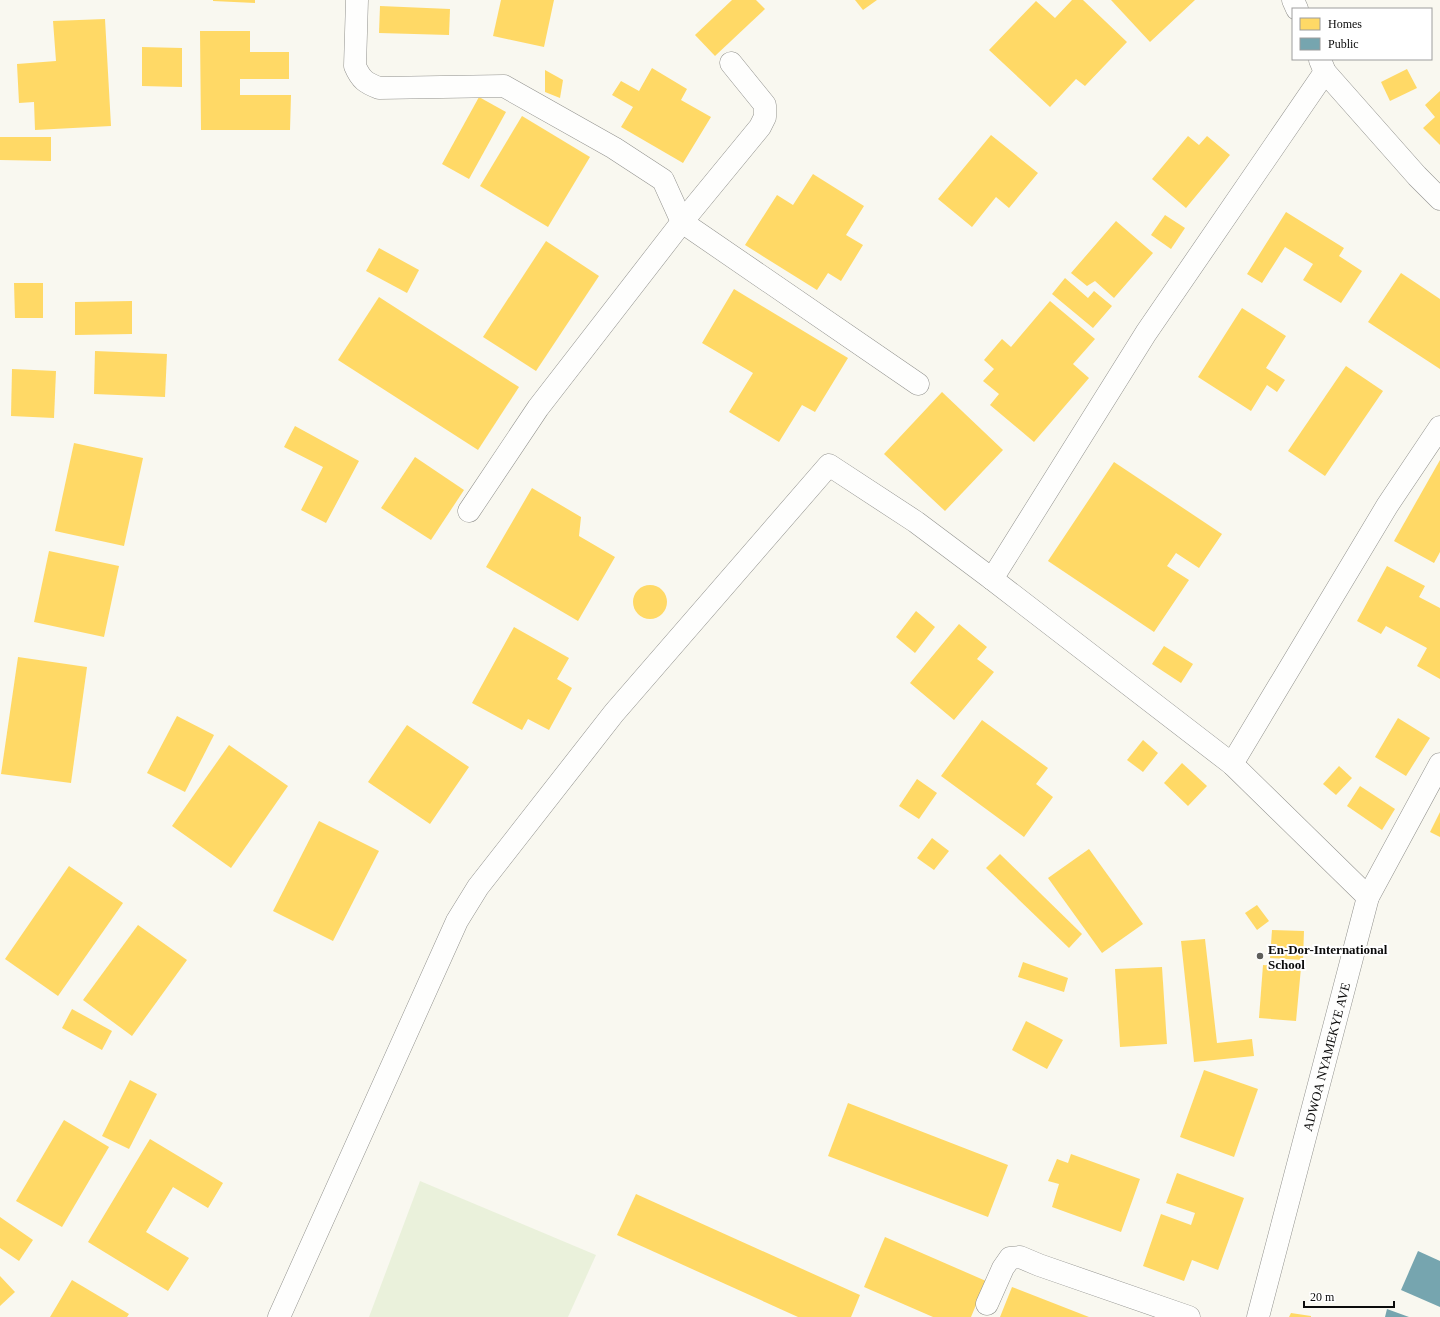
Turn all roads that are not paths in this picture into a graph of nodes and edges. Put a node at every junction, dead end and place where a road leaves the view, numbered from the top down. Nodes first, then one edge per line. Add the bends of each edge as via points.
1 (357, 0) edge
2 (731, 63) dead end
3 (1322, 66) edge
4 (1440, 199) edge
5 (682, 222) junction
6 (918, 384) dead end
7 (1440, 427) edge
8 (469, 511) dead end
9 (992, 579) junction
10 (1232, 764) junction
11 (1440, 764) edge
12 (1368, 897) junction
13 (987, 1304) dead end
14 (279, 1317) edge
15 (1189, 1317) edge
16 (1258, 1317) edge

1 - 5 street via 355,66 359,76 368,84 379,88 504,86 614,148 663,180
2 - 5 street via 765,105 766,116 760,127
3 - 4 street
3 - 9 street via 1146,333
5 - 6 street
5 - 8 street via 538,408
7 - 10 street via 1387,506
9 - 10 street
9 - 14 street via 916,522 829,465 614,713 478,887 457,921
10 - 12 street
11 - 12 street, ADWOA NYAMEKYE AVE
12 - 16 street, ADWOA NYAMEKYE AVE
13 - 15 street via 1010,1258 1020,1257

